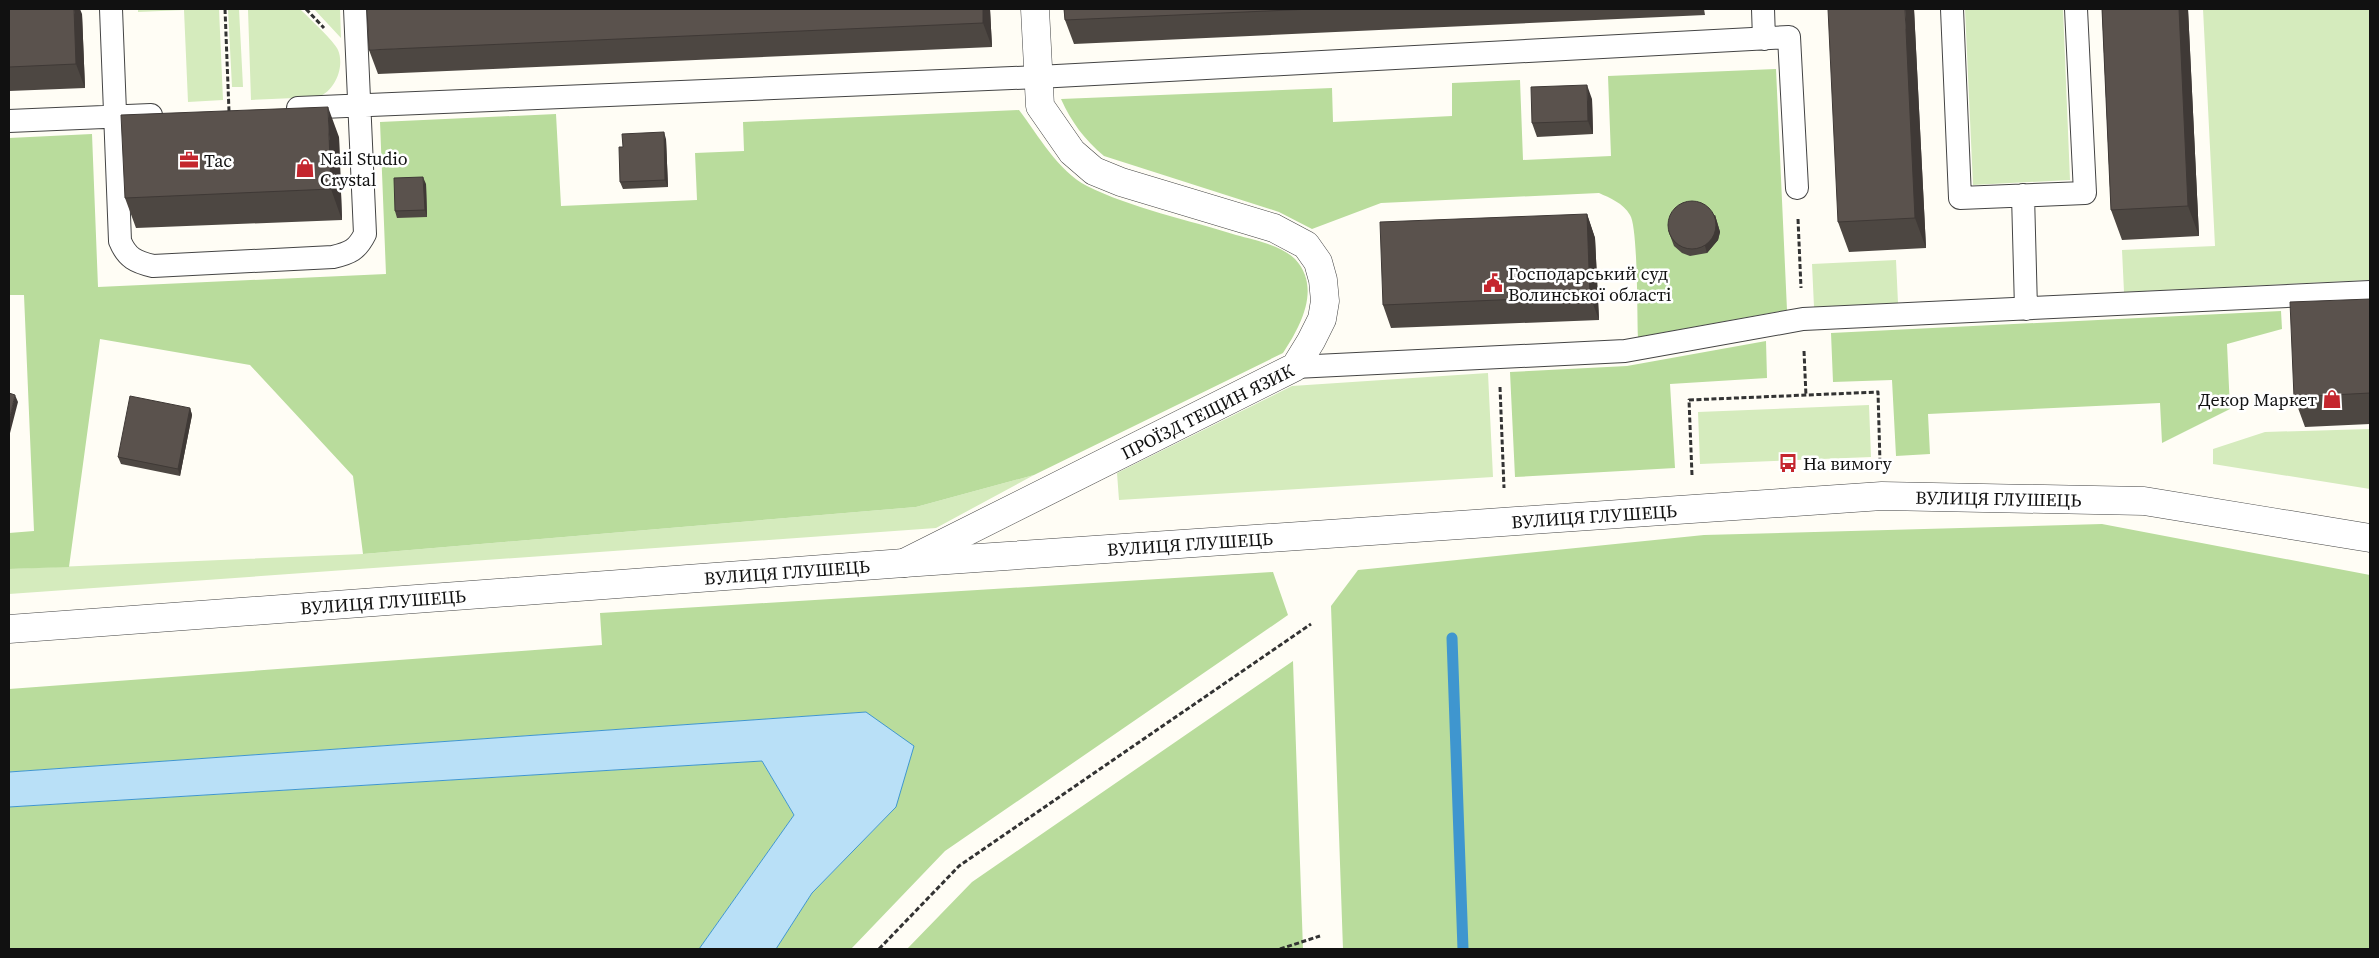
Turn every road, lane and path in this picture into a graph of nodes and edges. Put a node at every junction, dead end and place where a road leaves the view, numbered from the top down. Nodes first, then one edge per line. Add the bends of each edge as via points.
1 (111, 9) edge
2 (225, 9) edge
3 (355, 9) edge
4 (1035, 9) edge
5 (1763, 9) edge
6 (1952, 9) edge
7 (2076, 9) edge
8 (1764, 39) junction
9 (1038, 77) junction
10 (360, 106) junction
11 (229, 111) joint
12 (172, 114) edge
13 (115, 116) junction
14 (9, 121) edge
15 (1797, 188) joint
16 (2023, 195) junction
17 (1800, 260) dead end
18 (2370, 292) edge
19 (2026, 309) junction
20 (1499, 357) junction
21 (1295, 367) junction
22 (1882, 496) junction
23 (1694, 508) junction
24 (1505, 521) junction
25 (2370, 538) edge
26 (904, 563) junction
27 (1311, 624) dead end
28 (9, 629) edge
29 (1320, 936) dead end
30 (879, 949) edge
31 (1280, 949) edge

1 - 13 lane
2 - 11 path
3 - 10 lane
4 - 9 street, ПРОЇЗД ТЕЩИН ЯЗИК
5 - 8 lane
6 - 16 lane via 1960,198
7 - 16 lane via 2084,193
8 - 9 lane
8 - 15 lane via 1790,37
9 - 10 lane
9 - 21 street, ПРОЇЗД ТЕЩИН ЯЗИК via 1040,106 1072,152 1094,171 1274,228 1306,245 1318,262 1324,301 1322,319
10 - 11 lane
10 - 13 lane via 365,234 359,247 349,254 333,257 162,266 136,262 125,253 120,241
12 - 13 lane
13 - 14 lane
15 - 17 path
16 - 19 lane
18 - 19 lane
19 - 20 lane via 1803,319 1625,351
20 - 21 lane
20 - 24 path
21 - 26 street, ПРОЇЗД ТЕЩИН ЯЗИК
22 - 23 street, ВУЛИЦЯ ГЛУШЕЦЬ
22 - 23 path via 1878,392 1689,400
22 - 25 street, ВУЛИЦЯ ГЛУШЕЦЬ via 2144,501
23 - 24 street, ВУЛИЦЯ ГЛУШЕЦЬ
24 - 26 street, ВУЛИЦЯ ГЛУШЕЦЬ
26 - 28 street, ВУЛИЦЯ ГЛУШЕЦЬ
27 - 30 path via 959,866
29 - 31 path

